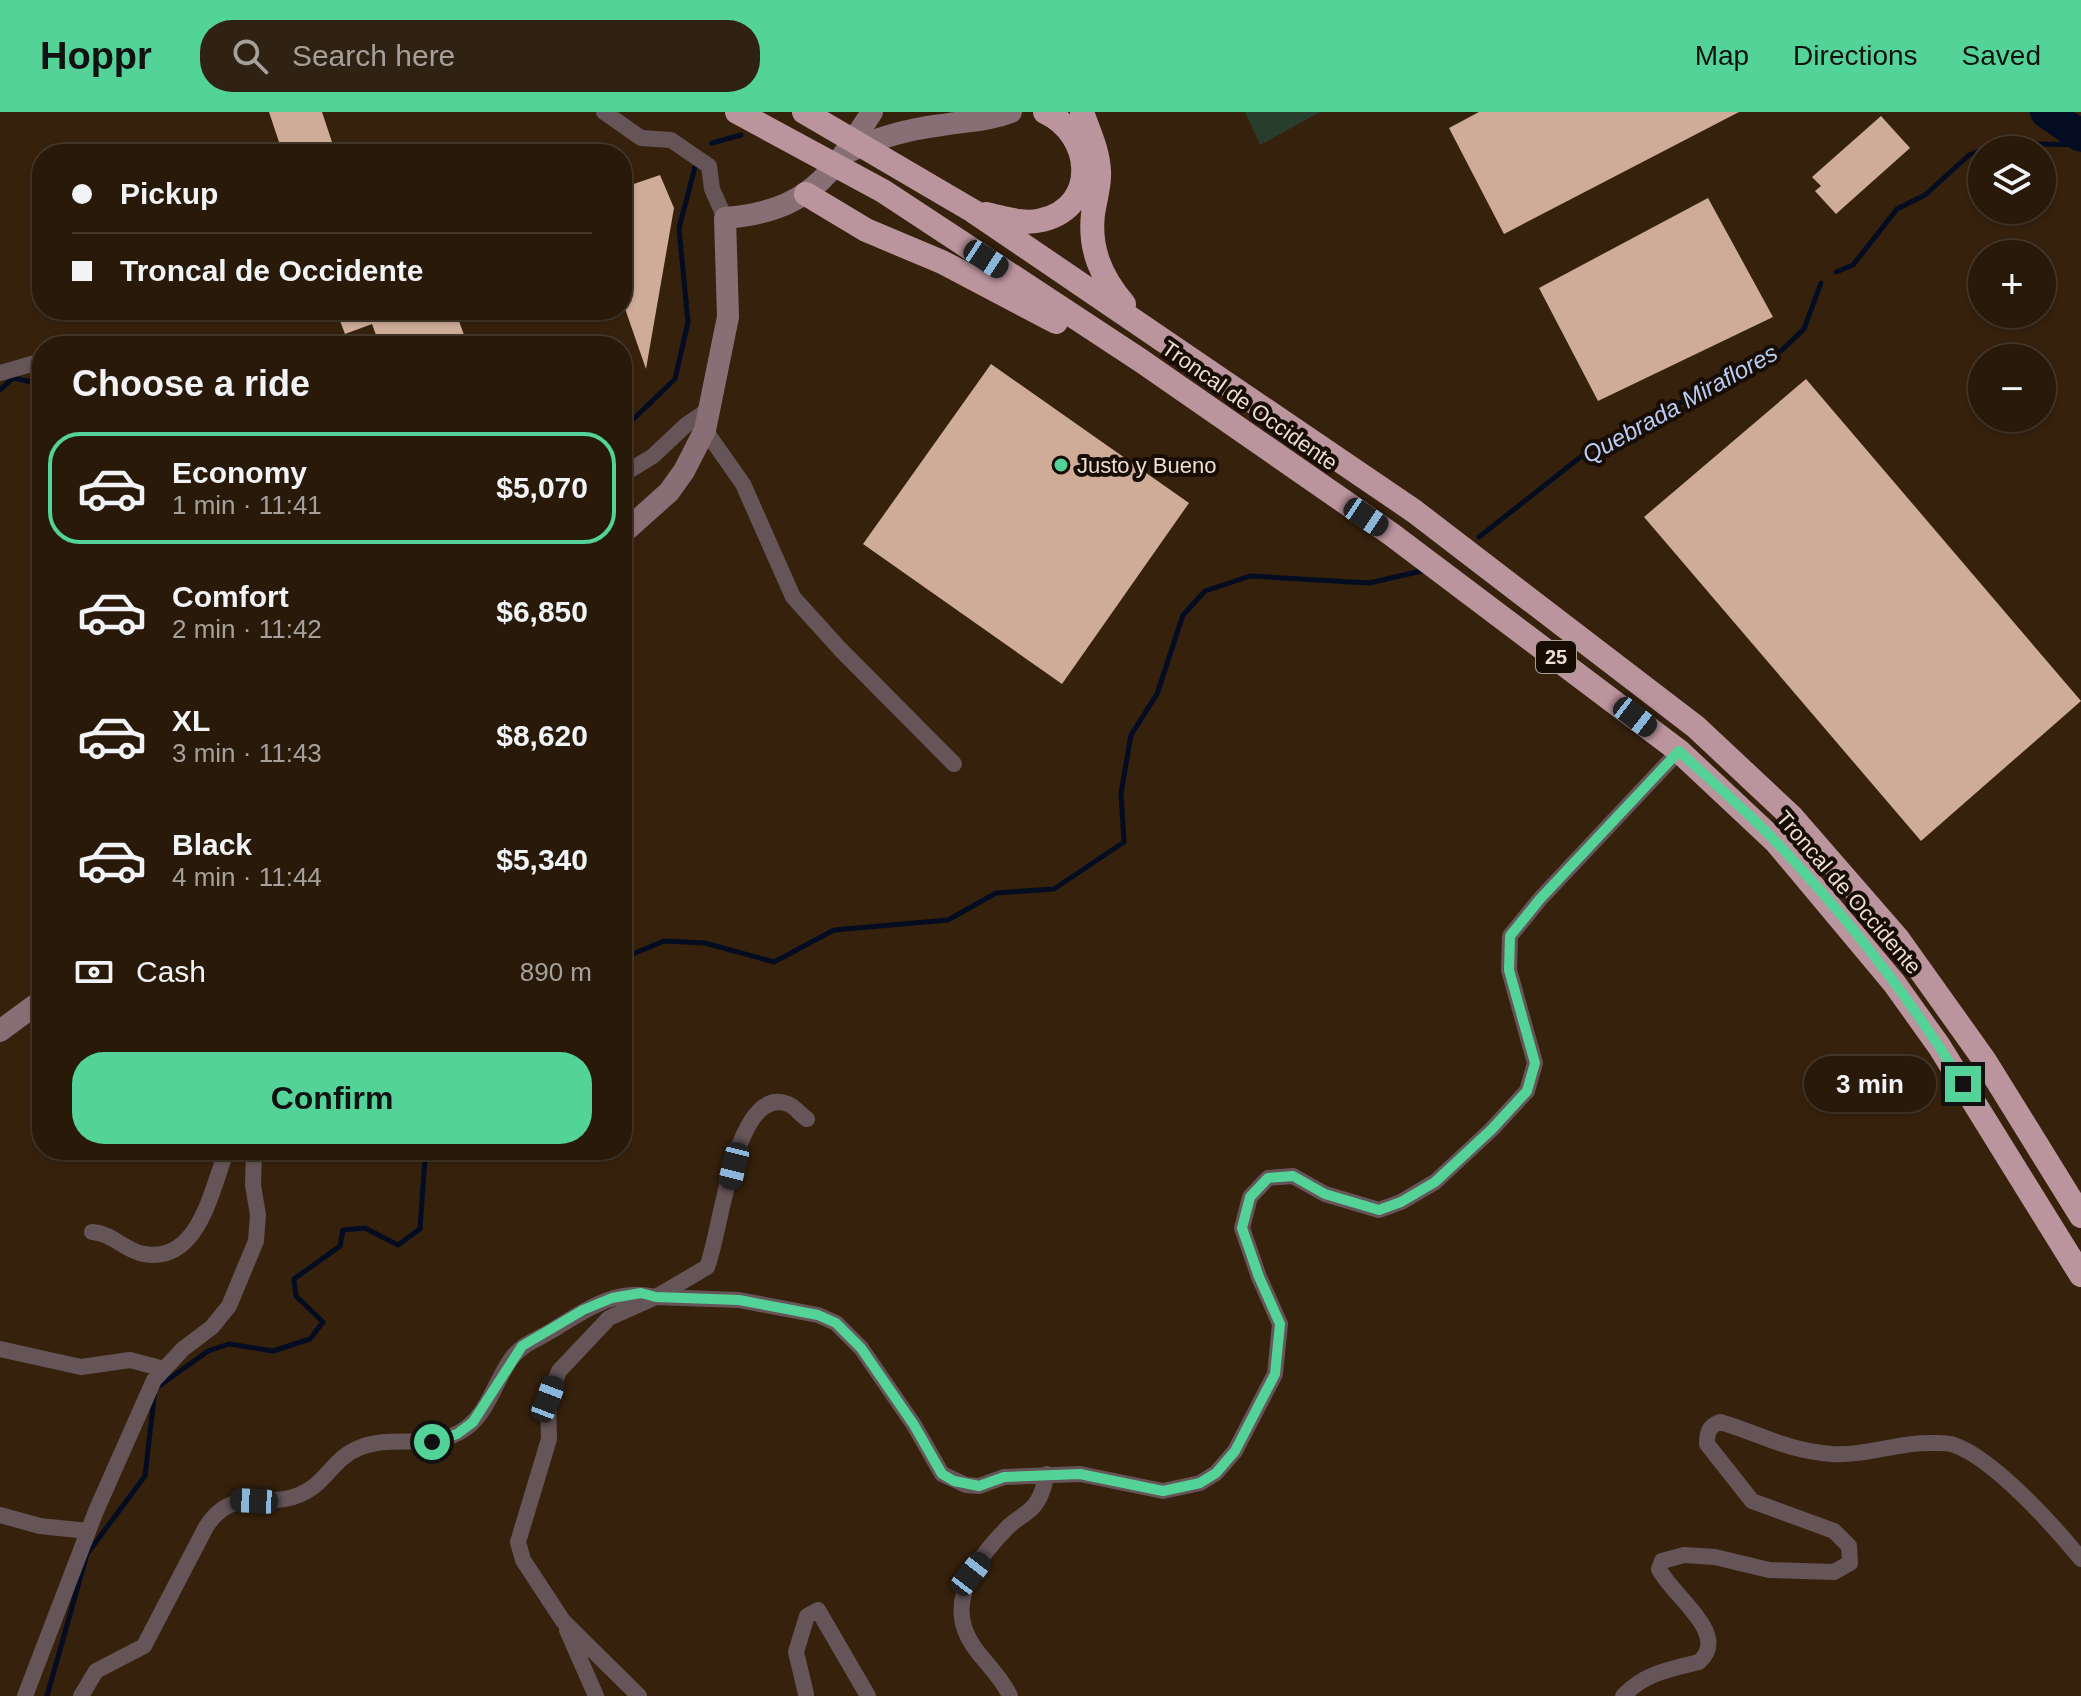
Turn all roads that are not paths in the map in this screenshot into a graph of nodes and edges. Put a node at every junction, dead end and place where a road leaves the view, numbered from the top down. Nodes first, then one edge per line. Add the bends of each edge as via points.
1 (604, 112) edge
2 (737, 112) edge
3 (804, 112) edge
4 (872, 112) edge
5 (1011, 112) edge
6 (1045, 112) edge
7 (1082, 112) edge
8 (946, 118) edge
9 (845, 154) junction
10 (806, 194) junction
11 (973, 211) junction
12 (725, 218) junction
13 (1161, 338) junction
14 (32, 364) edge
15 (0, 373) edge
16 (708, 420) junction
17 (1241, 431) junction
18 (632, 469) edge
19 (632, 525) edge
20 (1679, 751) junction
21 (954, 764) dead end
22 (32, 1007) edge
23 (0, 1031) edge
24 (807, 1119) dead end
25 (224, 1160) edge
26 (254, 1160) edge
27 (2081, 1216) edge
28 (92, 1232) dead end
29 (2081, 1275) edge
30 (656, 1297) junction
31 (0, 1349) edge
32 (164, 1369) junction
33 (1047, 1474) junction
34 (0, 1515) edge
35 (88, 1531) junction
36 (2081, 1559) edge
37 (563, 1621) junction
38 (806, 1694) dead end
39 (25, 1696) edge
40 (81, 1696) edge
41 (596, 1696) edge
42 (639, 1696) edge
43 (868, 1696) edge
44 (1010, 1696) edge
45 (1623, 1696) edge

1 - 12 street via 641,138 671,140 709,166
2 - 17 highway, Troncal de Occidente / 25 via 883,191
3 - 11 highway, Troncal de Occidente / 25
4 - 9 street
5 - 8 street via 977,122
6 - 11 highway via 1070,129 1084,157 1083,176 1070,203 1045,220 1029,223
7 - 13 highway via 1098,156 1092,230 1100,270 1124,303
8 - 9 street via 875,139
9 - 10 street
10 - 12 street via 781,208
10 - 17 highway via 866,230 1007,295
11 - 13 highway, Troncal de Occidente / 25
12 - 16 street via 728,317
13 - 27 highway, Troncal de Occidente / 25 via 1414,511 1630,674 1744,769 1832,860 1922,969
14 - 15 street
16 - 18 street via 686,425
16 - 19 street via 669,492
16 - 21 street via 793,597
17 - 20 highway, Troncal de Occidente / 25 via 1391,534
20 - 29 highway, Troncal de Occidente / 25 via 1776,842 1894,983
20 - 33 street via 1510,936 1509,970 1535,1063 1527,1091 1492,1129 1435,1182 1379,1210 1325,1194 1293,1176 1268,1178 1250,1197 1242,1228 1280,1324 1275,1374 1235,1451 1216,1473 1200,1483 1163,1491 1080,1474
22 - 23 street
24 - 30 street via 788,1104 770,1102 755,1111 741,1136 707,1267
25 - 28 street via 202,1217 172,1249 142,1254 102,1232
26 - 32 street via 256,1241 229,1306
30 - 33 street via 739,1300 836,1323 861,1348 942,1474 979,1486 1004,1477
30 - 37 street via 609,1318 559,1371 548,1399 549,1439 518,1542 523,1560
30 - 40 street via 641,1293 612,1298 522,1346 480,1415 457,1434 432,1442 358,1448 293,1498 235,1500 220,1509 144,1646 96,1671
31 - 32 street via 81,1367 130,1360
32 - 35 street via 154,1380
33 - 44 street via 1040,1498 1008,1527 971,1574 962,1600 969,1639
34 - 35 street
35 - 39 street
36 - 45 street via 2033,1504 1986,1463 1952,1444 1901,1444 1836,1454 1802,1451 1720,1422 1707,1433 1707,1444 1752,1501 1834,1531 1849,1546 1850,1563 1834,1572 1769,1570 1684,1555 1662,1561 1659,1569 1665,1582 1703,1625 1710,1648 1699,1662 1636,1682
37 - 41 street
37 - 42 street
38 - 43 street via 796,1652 807,1616 818,1610

